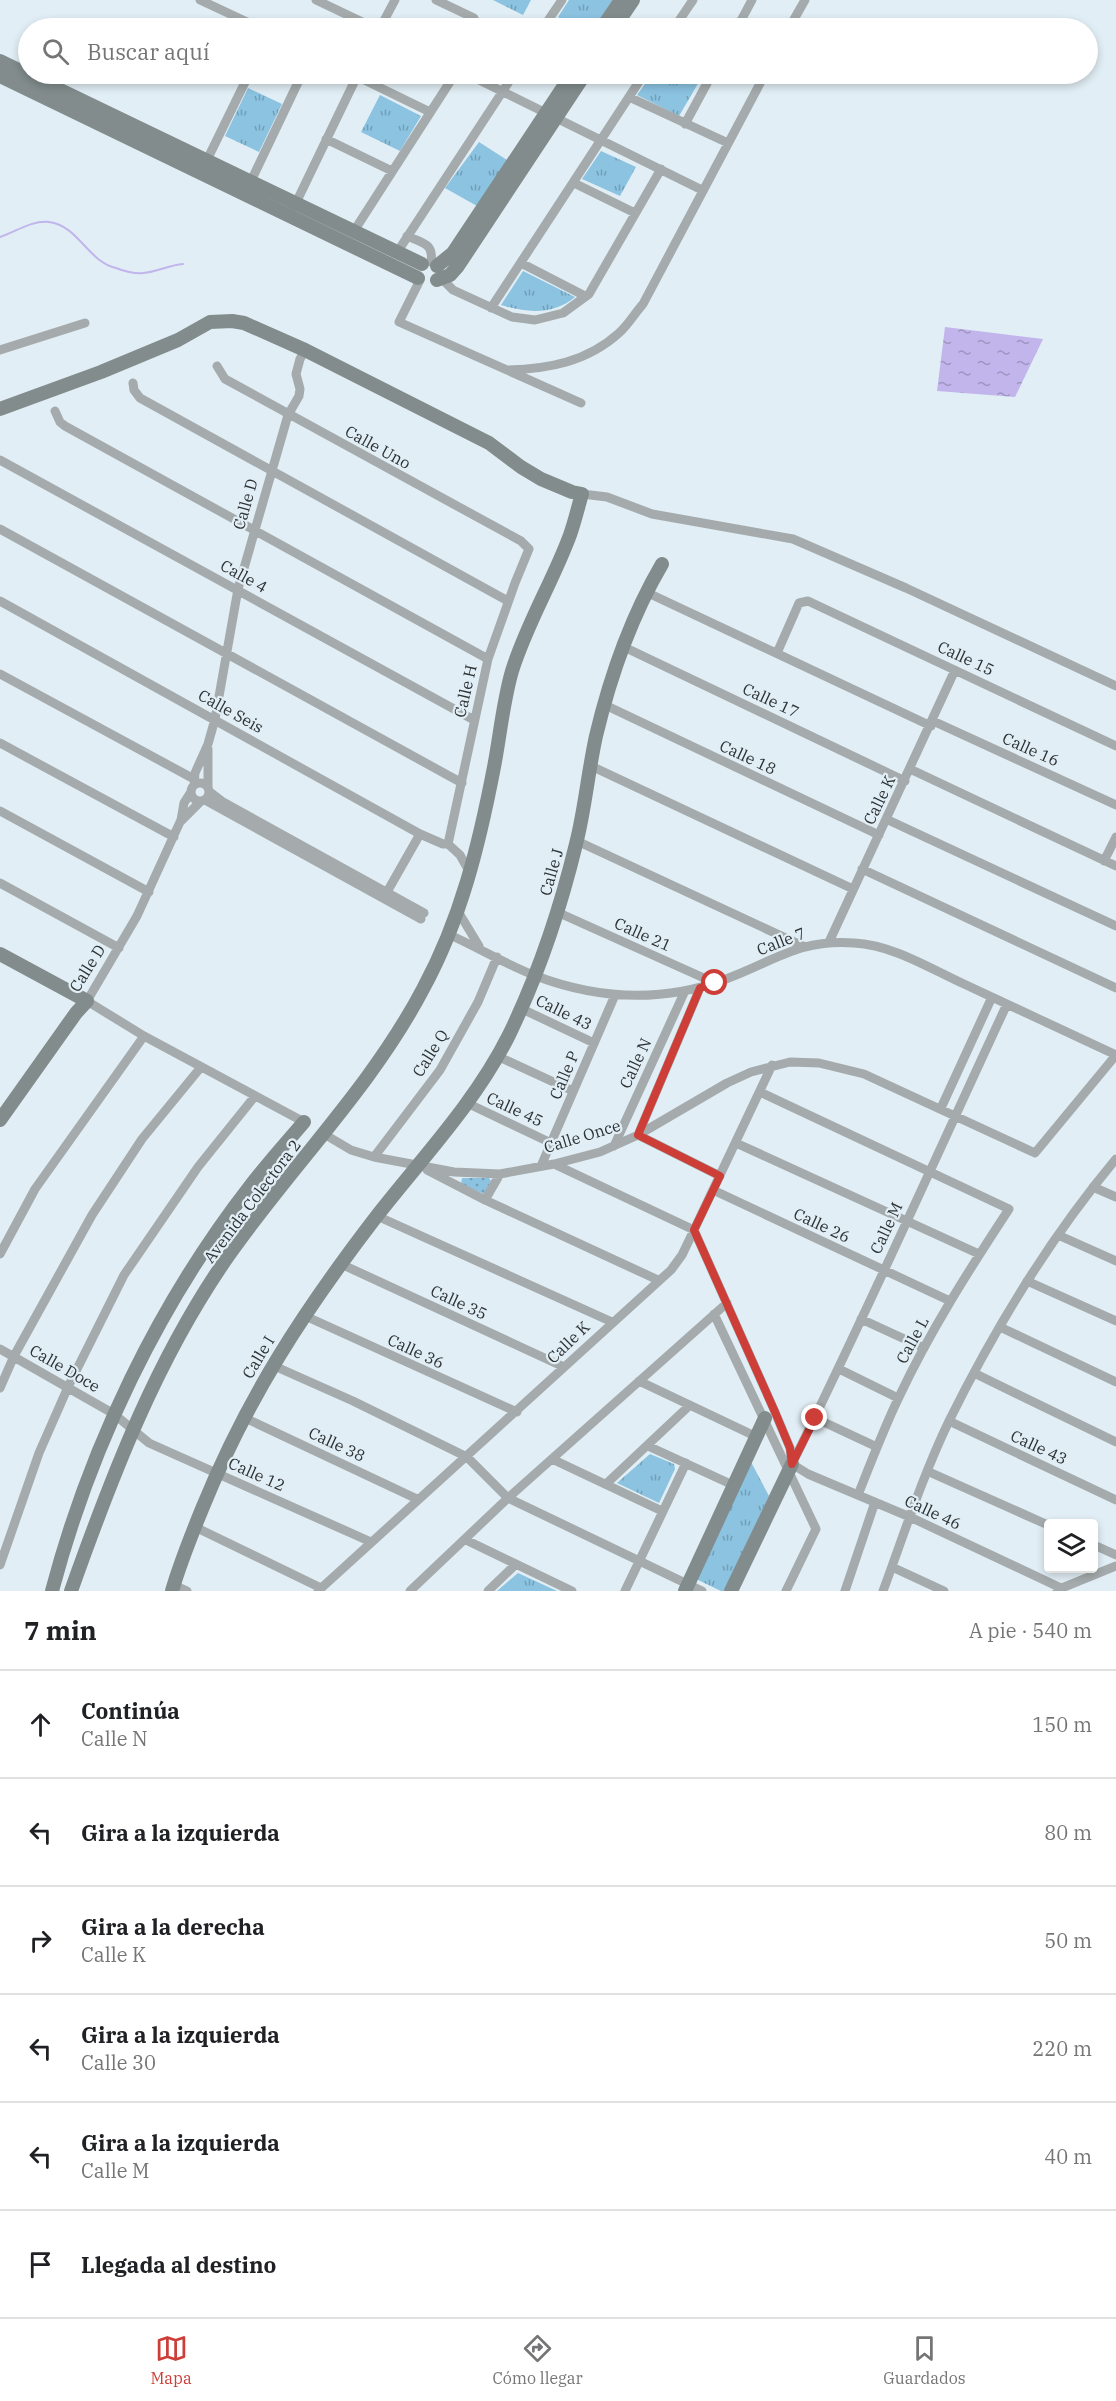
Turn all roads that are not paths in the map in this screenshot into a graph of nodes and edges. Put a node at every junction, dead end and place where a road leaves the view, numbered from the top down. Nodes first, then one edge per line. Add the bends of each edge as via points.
1 (200, 0) edge
2 (316, 0) edge
3 (395, 0) edge
4 (436, 0) edge
5 (562, 0) edge
6 (621, 0) edge
7 (633, 0) edge
8 (693, 0) edge
9 (753, 0) edge
10 (805, 0) edge
11 (239, 18) edge
12 (354, 18) edge
13 (385, 18) edge
14 (474, 18) edge
15 (550, 18) edge
16 (609, 18) edge
17 (621, 18) edge
18 (681, 18) edge
19 (743, 18) edge
20 (795, 18) edge
21 (0, 62) edge
22 (18, 71) edge
23 (0, 76) edge
24 (46, 84) edge
25 (244, 84) edge
26 (297, 84) edge
27 (351, 84) edge
28 (375, 84) edge
29 (448, 84) edge
30 (486, 84) edge
31 (507, 84) edge
32 (567, 84) edge
33 (577, 84) edge
34 (637, 84) edge
35 (707, 84) edge
36 (760, 84) edge
37 (502, 92) junction
38 (629, 97) junction
39 (430, 112) junction
40 (551, 115) junction
41 (685, 124) junction
42 (326, 139) junction
43 (602, 140) junction
44 (728, 143) junction
45 (207, 160) junction
46 (661, 169) junction
47 (392, 171) junction
48 (251, 181) junction
49 (574, 183) junction
50 (702, 190) junction
51 (293, 209) junction
52 (636, 213) junction
53 (354, 231) junction
54 (407, 236) junction
55 (398, 251) junction
56 (521, 263) junction
57 (429, 273) junction
58 (585, 296) junction
59 (491, 308) junction
60 (85, 323) dead end
61 (0, 350) edge
62 (305, 350) junction
63 (217, 366) dead end
64 (507, 370) junction
65 (133, 383) dead end
66 (581, 403) dead end
67 (0, 409) edge
68 (55, 411) dead end
69 (288, 415) junction
70 (0, 460) edge
71 (272, 470) junction
72 (582, 494) junction
73 (254, 528) junction
74 (0, 529) edge
75 (529, 549) joint
76 (662, 564) dead end
77 (238, 589) junction
78 (646, 592) junction
79 (0, 601) edge
80 (508, 601) junction
81 (624, 647) junction
82 (227, 653) junction
83 (777, 653) junction
84 (488, 659) junction
85 (956, 670) junction
86 (0, 674) edge
87 (1116, 686) edge
88 (605, 705) junction
89 (215, 719) junction
90 (474, 720) junction
91 (932, 724) junction
92 (0, 743) edge
93 (208, 744) junction
94 (1116, 746) edge
95 (591, 766) junction
96 (910, 769) junction
97 (904, 781) junction
98 (462, 783) junction
99 (193, 785) junction
100 (206, 795) junction
101 (1116, 805) edge
102 (0, 811) edge
103 (886, 819) junction
104 (180, 822) junction
105 (420, 834) junction
106 (879, 835) junction
107 (174, 837) junction
108 (1116, 837) edge
109 (577, 841) junction
110 (448, 844) junction
111 (1104, 861) junction
112 (1116, 866) edge
113 (862, 869) junction
114 (470, 873) junction
115 (0, 883) edge
116 (853, 889) junction
117 (148, 892) junction
118 (387, 892) junction
119 (557, 912) junction
120 (459, 913) junction
121 (1116, 926) edge
122 (450, 935) junction
123 (829, 942) junction
124 (803, 946) junction
125 (119, 948) junction
126 (480, 948) junction
127 (0, 954) edge
128 (497, 957) junction
129 (534, 976) junction
130 (715, 983) junction
131 (700, 988) junction
132 (1116, 988) edge
133 (684, 993) junction
134 (615, 995) junction
135 (992, 997) junction
136 (87, 1001) junction
137 (1007, 1004) junction
138 (520, 1008) junction
139 (144, 1036) junction
140 (594, 1043) junction
141 (1116, 1055) edge
142 (497, 1056) junction
143 (772, 1065) junction
144 (201, 1067) junction
145 (573, 1091) junction
146 (760, 1092) junction
147 (255, 1096) junction
148 (467, 1103) junction
149 (941, 1108) junction
150 (955, 1116) junction
151 (0, 1120) edge
152 (304, 1122) joint
153 (324, 1134) junction
154 (638, 1135) junction
155 (551, 1143) junction
156 (736, 1143) junction
157 (614, 1146) junction
158 (374, 1157) junction
159 (1116, 1159) edge
160 (554, 1164) junction
161 (418, 1166) junction
162 (541, 1166) junction
163 (928, 1173) junction
164 (500, 1174) junction
165 (720, 1176) junction
166 (1093, 1187) junction
167 (713, 1190) junction
168 (1116, 1197) edge
169 (485, 1200) junction
170 (377, 1216) junction
171 (906, 1221) junction
172 (694, 1230) junction
173 (1058, 1235) junction
174 (0, 1254) edge
175 (980, 1254) junction
176 (682, 1255) junction
177 (708, 1260) junction
178 (1116, 1261) edge
179 (341, 1264) junction
180 (883, 1270) junction
181 (658, 1280) junction
182 (1027, 1281) junction
183 (950, 1301) junction
184 (727, 1303) junction
185 (714, 1314) junction
186 (303, 1315) junction
187 (861, 1319) junction
188 (1116, 1321) edge
189 (612, 1322) junction
190 (1000, 1327) junction
191 (0, 1348) edge
192 (924, 1348) junction
193 (14, 1356) junction
194 (272, 1365) junction
195 (564, 1367) junction
196 (839, 1369) junction
197 (974, 1373) junction
198 (639, 1381) junction
199 (1116, 1382) edge
200 (68, 1387) junction
201 (0, 1388) edge
202 (898, 1398) junction
203 (690, 1405) junction
204 (517, 1412) junction
205 (114, 1414) junction
206 (770, 1415) junction
207 (243, 1417) junction
208 (815, 1418) junction
209 (949, 1421) junction
210 (132, 1431) junction
211 (757, 1437) junction
212 (1116, 1442) edge
213 (648, 1446) junction
214 (877, 1447) junction
215 (467, 1456) junction
216 (552, 1459) junction
217 (686, 1463) junction
218 (790, 1467) junction
219 (927, 1471) junction
220 (217, 1472) junction
221 (606, 1484) junction
222 (735, 1486) junction
223 (858, 1495) junction
224 (508, 1498) junction
225 (417, 1499) junction
226 (1116, 1500) edge
227 (875, 1502) junction
228 (662, 1511) junction
229 (910, 1517) junction
230 (1044, 1523) edge
231 (195, 1527) junction
232 (466, 1540) junction
233 (371, 1542) junction
234 (1098, 1547) edge
235 (1116, 1555) edge
236 (639, 1561) junction
237 (0, 1564) edge
238 (515, 1565) junction
239 (892, 1566) junction
240 (1116, 1566) edge
241 (173, 1588) edge
242 (687, 1588) edge
243 (320, 1589) edge
244 (568, 1590) edge
245 (1058, 1590) edge
246 (52, 1591) edge
247 (71, 1591) edge
248 (187, 1591) edge
249 (410, 1591) edge
250 (488, 1591) edge
251 (625, 1591) edge
252 (702, 1591) edge
253 (731, 1591) edge
254 (786, 1591) edge
255 (845, 1591) edge
256 (883, 1591) edge
257 (944, 1591) edge

1 - 11 street
2 - 12 street
3 - 13 street
4 - 14 street
5 - 15 street
6 - 16 street
7 - 17 street
8 - 18 street
9 - 19 street
10 - 20 street
21 - 22 street
23 - 51 street
24 - 45 street
25 - 45 street
26 - 48 street
27 - 42 street
28 - 39 street
29 - 39 street
30 - 37 street
31 - 37 street
32 - 40 street
33 - 40 street
34 - 38 street
35 - 41 street
36 - 44 street
37 - 40 street
37 - 54 street
38 - 41 street
38 - 43 street
39 - 47 street
40 - 43 street
40 - 57 street via 453,253
41 - 44 street
42 - 47 street
42 - 51 street
43 - 46 street
43 - 49 street
44 - 50 street
45 - 48 street
46 - 50 street
46 - 52 street
47 - 53 street
48 - 51 street
49 - 52 street
49 - 56 street
50 - 64 street via 643,304 620,333 582,358 542,369
51 - 53 street
51 - 57 street
52 - 58 street
53 - 55 street
54 - 55 street
54 - 57 street via 429,246
55 - 57 street
56 - 58 street
56 - 59 street
57 - 59 street via 453,290
57 - 64 street via 399,322
58 - 59 street via 563,313 535,320
60 - 61 street
62 - 67 street via 243,323 210,322 159,348
62 - 69 street, Calle D via 296,374 299,396
62 - 72 street via 489,443 541,479
63 - 69 street, Calle Uno via 225,379
64 - 66 street
65 - 71 street via 140,399
68 - 73 street via 65,426
69 - 71 street, Calle D
69 - 75 street, Calle Uno via 521,541
70 - 77 street, Calle 4
71 - 73 street, Calle D
71 - 80 street
72 - 87 street via 608,497 652,514 794,539
72 - 114 street, Avenida Colectora 2 via 570,536 529,623 511,673
73 - 77 street, Calle D
73 - 84 street
74 - 82 street
75 - 80 street, Calle H
76 - 78 street, Calle J
77 - 82 street, Calle D
77 - 90 street, Calle 4
78 - 81 street, Calle J
78 - 83 street, Calle 16
79 - 89 street, Calle Seis
80 - 84 street, Calle H
81 - 88 street, Calle J
81 - 97 street, Calle 17
82 - 89 street, Calle D
82 - 98 street
83 - 85 street, Calle 15 via 803,600
83 - 91 street, Calle 16
84 - 90 street, Calle H
85 - 91 street, Calle K
85 - 94 street, Calle 15
86 - 99 street
88 - 95 street, Calle J
88 - 106 street, Calle 18
89 - 93 street, Calle D
89 - 105 street, Calle Seis
90 - 98 street, Calle H
91 - 96 street, Calle K
91 - 101 street, Calle 16
92 - 107 street
93 - 99 street, Calle D
93 - 100 street, Calle D
95 - 109 street, Calle J
95 - 116 street
96 - 97 street, Calle K
96 - 111 street
97 - 103 street, Calle K
98 - 110 street, Calle H
99 - 100 street via 201,783
99 - 100 street via 195,799
99 - 104 street, Calle D
100 - 104 street, Calle D
100 - 118 street
100 - 118 street via 423,916
102 - 117 street
103 - 106 street, Calle K
103 - 121 street
104 - 107 street, Calle D
105 - 110 street, Calle Seis
105 - 118 street
106 - 113 street, Calle K
107 - 117 street, Calle D
108 - 111 street
109 - 119 street, Calle J
109 - 124 street
110 - 114 street via 465,860
111 - 112 street
113 - 116 street, Calle K
113 - 132 street
114 - 120 street, Avenida Colectora 2
115 - 125 street
116 - 123 street, Calle K
117 - 125 street, Calle D
119 - 129 street, Calle J
119 - 130 street, Calle 21
120 - 122 street, Avenida Colectora 2
120 - 126 street
122 - 126 street, Calle 7
122 - 153 street, Avenida Colectora 2 via 383,1057
123 - 124 street, Calle 7
123 - 135 street, Calle 7 via 881,946
124 - 130 street, Calle 7
125 - 136 street, Calle D
126 - 128 street, Calle 7
127 - 136 street
128 - 129 street, Calle 7
128 - 158 street, Calle Q via 478,1002 440,1070
129 - 134 street, Calle 7
129 - 138 street, Calle J
130 - 131 street, Calle 7
131 - 133 street, Calle 7
131 - 154 street, Calle N
133 - 134 street, Calle 7
133 - 157 street, Calle N
134 - 140 street, Calle P
135 - 137 street, Calle 7
135 - 149 street
136 - 139 street
136 - 151 street, Calle D
137 - 141 street, Calle 7
137 - 150 street, Calle M
138 - 140 street, Calle 43
138 - 142 street, Calle J
139 - 144 street
139 - 174 street via 35,1189
140 - 145 street, Calle P
141 - 150 street, Calle Once via 1035,1153
142 - 145 street
142 - 148 street, Calle J
143 - 146 street, Calle K
143 - 149 street, Calle Once via 790,1062 843,1067
143 - 154 street, Calle Once via 727,1083
144 - 147 street
144 - 193 street via 142,1139 92,1215
145 - 155 street, Calle P
146 - 156 street, Calle K
146 - 163 street
147 - 152 street
147 - 200 street via 198,1167 124,1275
148 - 155 street, Calle 45
148 - 161 street, Calle J
149 - 150 street, Calle Once
150 - 163 street, Calle M
152 - 205 street, Avenida Colectora 2 via 250,1185 203,1253
153 - 158 street, Calle Once via 351,1150
153 - 210 street, Avenida Colectora 2 via 231,1253 179,1336
154 - 157 street, Calle Once
154 - 165 street
155 - 162 street, Calle P
156 - 165 street, Calle K
156 - 171 street
157 - 160 street, Calle Once
158 - 161 street, Calle Once
159 - 166 street
160 - 162 street, Calle Once
160 - 172 street
161 - 164 street, Calle Once
161 - 169 street
161 - 170 street, Calle I
162 - 164 street, Calle Once
163 - 171 street, Calle M
163 - 175 street, Calle L via 1009,1209
164 - 169 street
165 - 167 street, Calle K
166 - 168 street
166 - 173 street
167 - 172 street, Calle K
167 - 180 street, Calle 26
169 - 181 street
170 - 179 street, Calle I
170 - 189 street
171 - 175 street
171 - 180 street, Calle M
172 - 176 street, Calle K
172 - 177 street
173 - 178 street
173 - 182 street
175 - 183 street, Calle L
176 - 177 street via 691,1250
176 - 181 street, Calle K
177 - 184 street
179 - 186 street, Calle I
179 - 195 street, Calle 35
180 - 183 street, Calle 26
180 - 187 street, Calle M
181 - 189 street, Calle K
182 - 188 street
182 - 190 street
183 - 192 street, Calle L
184 - 185 street
184 - 206 street
185 - 198 street
185 - 206 street
186 - 194 street, Calle I
186 - 204 street, Calle 36
187 - 192 street
187 - 196 street, Calle M
189 - 195 street, Calle K
190 - 197 street
190 - 199 street
191 - 193 street, Calle Doce
192 - 202 street, Calle L
193 - 200 street, Calle Doce
193 - 201 street
194 - 207 street, Calle I
194 - 215 street
195 - 204 street, Calle K
196 - 202 street
196 - 208 street, Calle M
197 - 209 street
197 - 212 street
198 - 203 street
198 - 216 street
200 - 205 street, Calle Doce
200 - 237 street via 39,1453
202 - 214 street, Calle L
203 - 211 street
203 - 213 street
204 - 215 street, Calle K
205 - 210 street, Calle Doce
205 - 246 street, Avenida Colectora 2 via 70,1526
206 - 211 street
206 - 218 street
207 - 220 street, Calle I
207 - 225 street, Calle 38
208 - 214 street
208 - 218 street, Calle M
209 - 219 street
209 - 226 street, Calle 43
210 - 220 street, Calle 12 via 149,1443
210 - 247 street, Avenida Colectora 2
211 - 222 street
213 - 217 street
213 - 221 street
214 - 223 street, Calle L
215 - 224 street
215 - 225 street, Calle K
216 - 221 street
216 - 224 street
217 - 222 street
217 - 228 street
218 - 223 street, Calle 46
218 - 253 street
218 - 254 street via 816,1529
219 - 229 street
219 - 230 street
220 - 231 street, Calle I
220 - 233 street, Calle 12
221 - 228 street
222 - 242 street
223 - 227 street, Calle 46
224 - 232 street
224 - 236 street
225 - 233 street, Calle K
227 - 229 street, Calle 46
227 - 255 street
228 - 236 street
229 - 239 street
229 - 245 street, Calle 46
231 - 241 street, Calle I
231 - 243 street
232 - 238 street
232 - 249 street
233 - 243 street, Calle K
234 - 235 street
236 - 242 street
236 - 251 street
238 - 244 street
238 - 250 street
239 - 256 street
239 - 257 street
240 - 245 street
241 - 248 street
242 - 252 street

